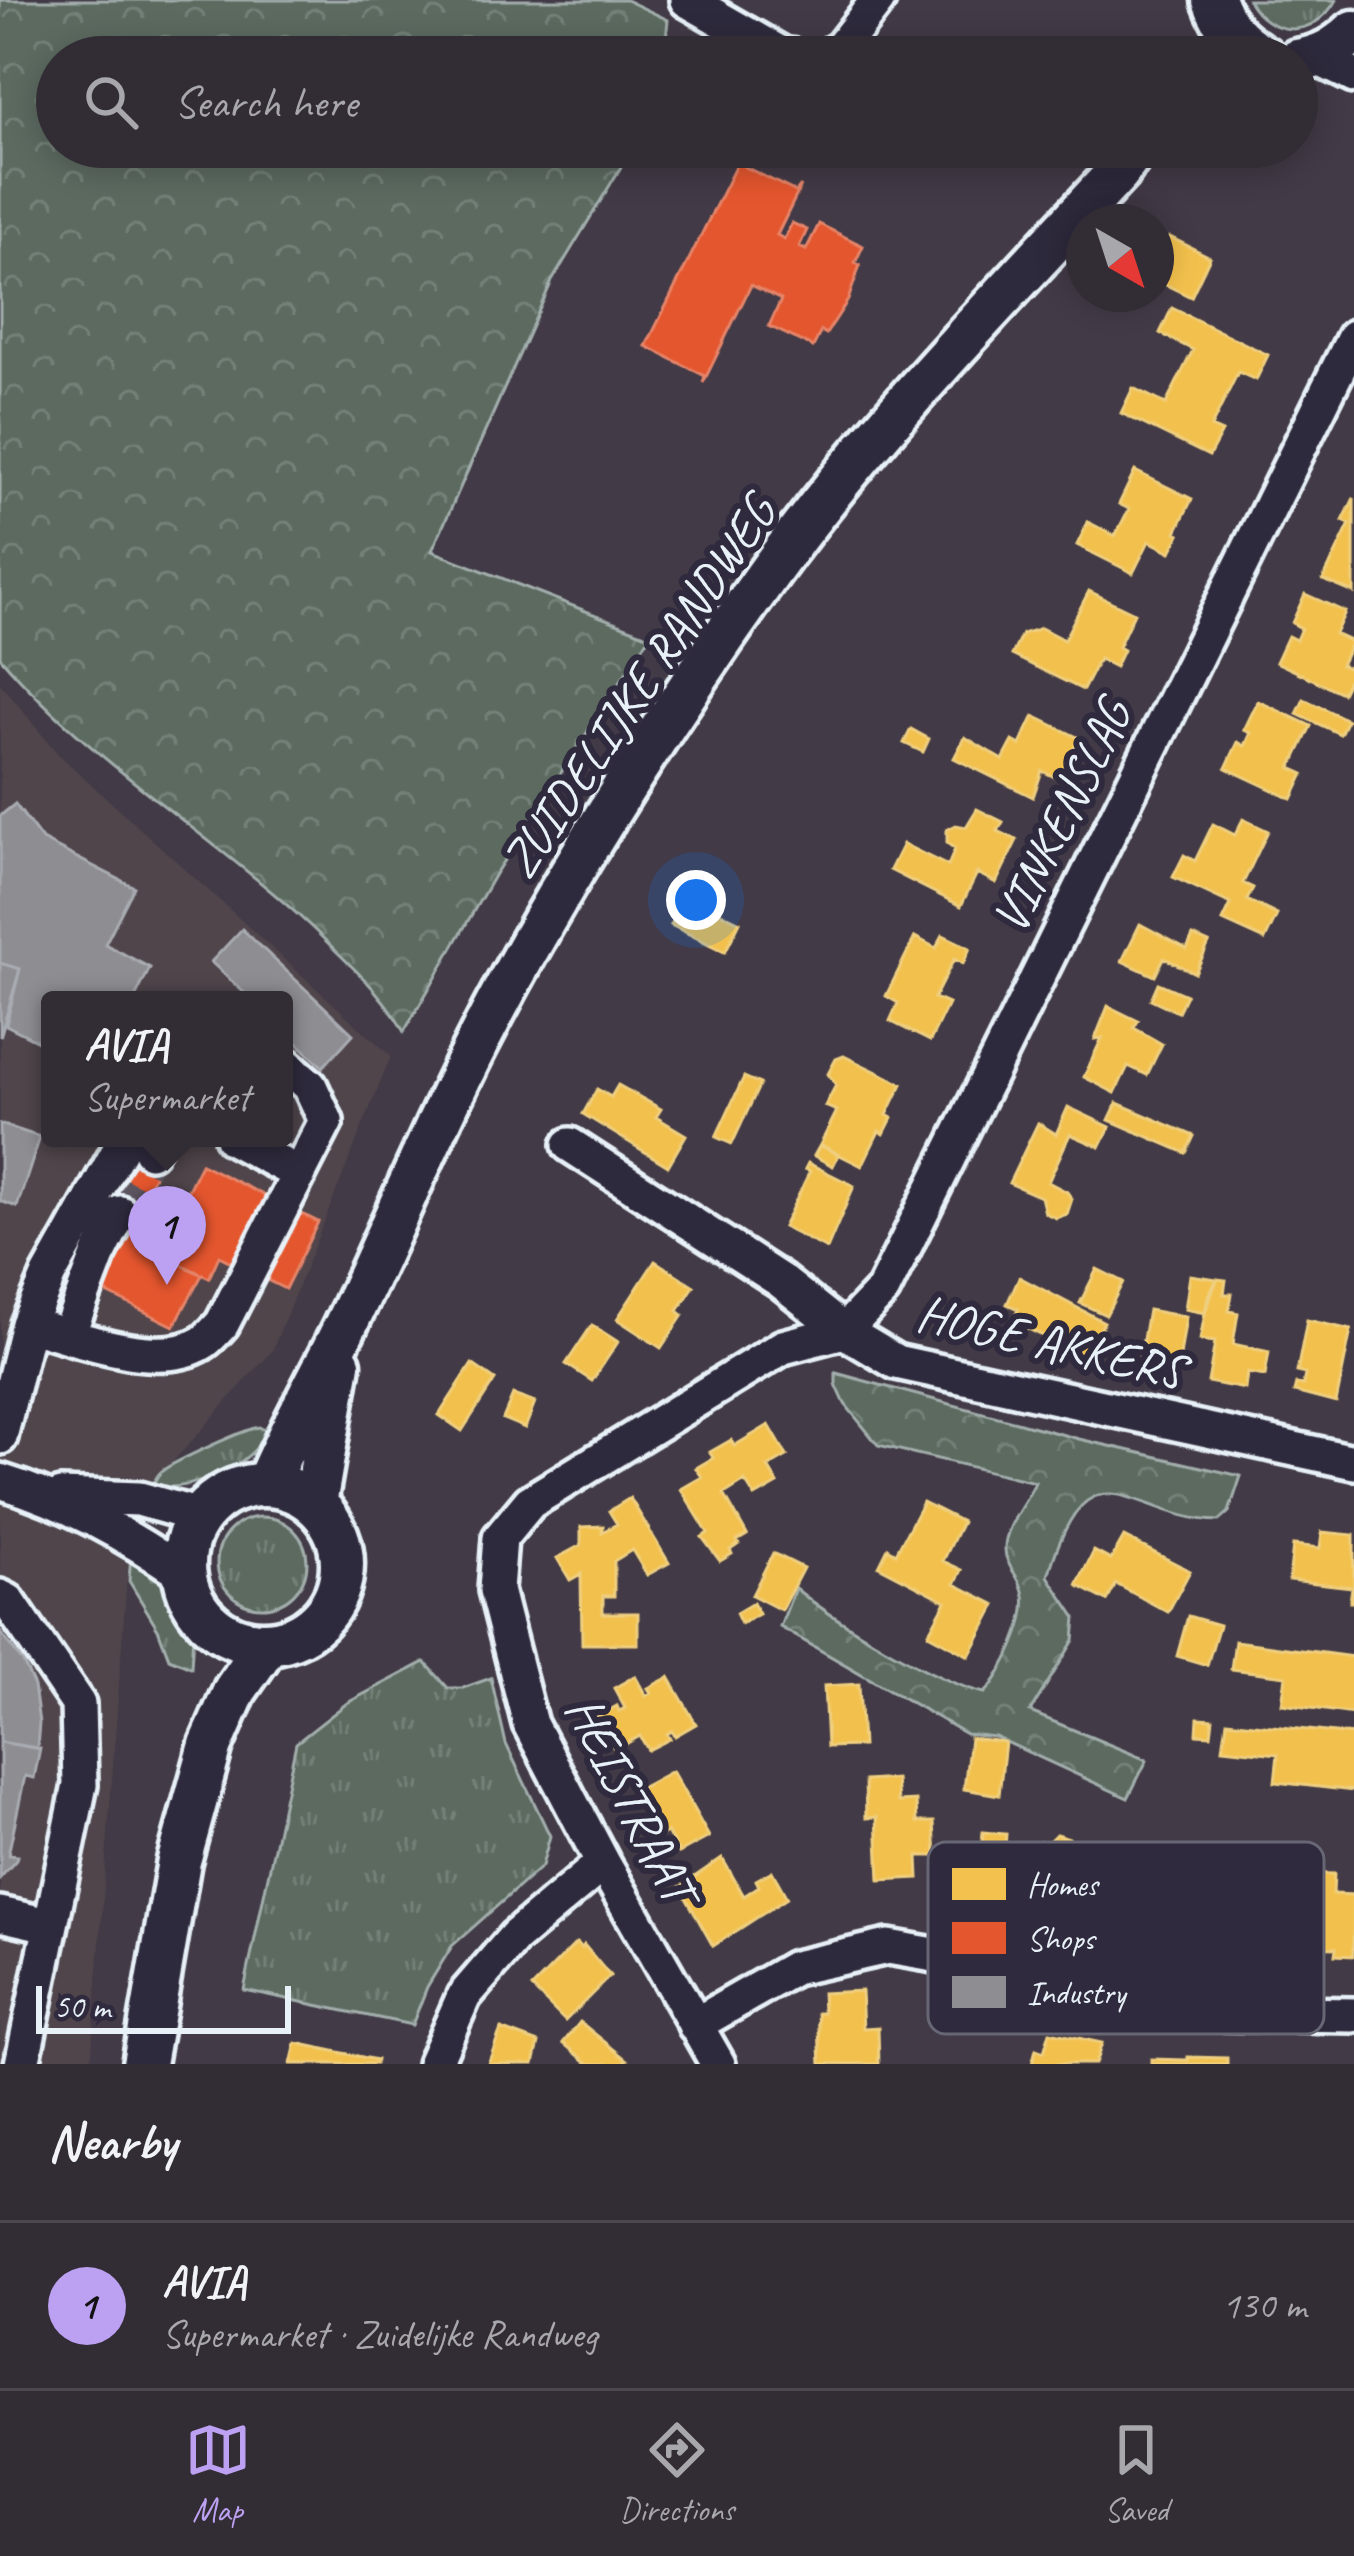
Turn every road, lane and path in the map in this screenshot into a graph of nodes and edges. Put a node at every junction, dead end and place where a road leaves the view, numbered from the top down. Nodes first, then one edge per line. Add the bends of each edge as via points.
1 (687, 0) edge
2 (878, 0) edge
3 (1354, 32) edge
4 (750, 36) edge
5 (850, 36) edge
6 (1323, 65) edge
7 (1123, 168) edge
8 (1354, 337) edge
9 (293, 1071) edge
10 (570, 1145) dead end
11 (140, 1147) edge
12 (249, 1147) edge
13 (299, 1174) junction
14 (120, 1213) tunnel mouth
15 (28, 1324) junction
16 (345, 1327) junction
17 (844, 1331) junction
18 (68, 1335) junction
19 (0, 1437) edge
20 (1354, 1462) edge
21 (0, 1481) edge
22 (267, 1484) junction
23 (48, 1496) junction
24 (315, 1504) junction
25 (199, 1516) junction
26 (184, 1574) junction
27 (0, 1597) edge
28 (217, 1630) junction
29 (267, 1644) junction
30 (211, 1745) junction
31 (603, 1863) junction
32 (0, 1914) edge
33 (48, 1925) junction
34 (928, 1954) edge
35 (1324, 2015) edge
36 (1354, 2015) edge
37 (695, 2025) junction
38 (22, 2064) edge
39 (144, 2064) edge
40 (434, 2064) edge
41 (718, 2064) edge

1 - 4 street
2 - 5 street
3 - 6 main road
7 - 16 main road, ZUIDELIJKE RANDWEG via 888,422 658,734 478,1042
8 - 17 street, VINKENSLAG via 884,1290
9 - 13 street via 326,1121
10 - 17 street, HOGE AKKERS
11 - 15 street via 49,1275
12 - 13 street
13 - 18 street via 222,1324 201,1344 172,1353 123,1350
14 - 18 street
15 - 18 street
15 - 19 street
16 - 22 main road, ZUIDELIJKE RANDWEG
16 - 24 main road, ZUIDELIJKE RANDWEG
17 - 20 street, HOGE AKKERS via 896,1362
17 - 31 street, HEISTRAAT via 783,1347 530,1502 500,1538 496,1590 530,1724
21 - 23 street
22 - 24 main road
22 - 25 main road via 241,1487
23 - 25 street via 139,1499
23 - 26 street
24 - 29 main road via 332,1525 342,1577 316,1624
25 - 26 main road
26 - 28 main road via 199,1612
27 - 33 street via 78,1704 80,1785
28 - 29 main road
28 - 30 main road
29 - 30 main road
30 - 39 main road via 179,1861
31 - 37 street, HEISTRAAT
31 - 40 street via 514,1937 464,1996
32 - 33 street
33 - 38 street
34 - 37 street via 888,1947 794,1968
35 - 36 street
37 - 41 street, HEISTRAAT

